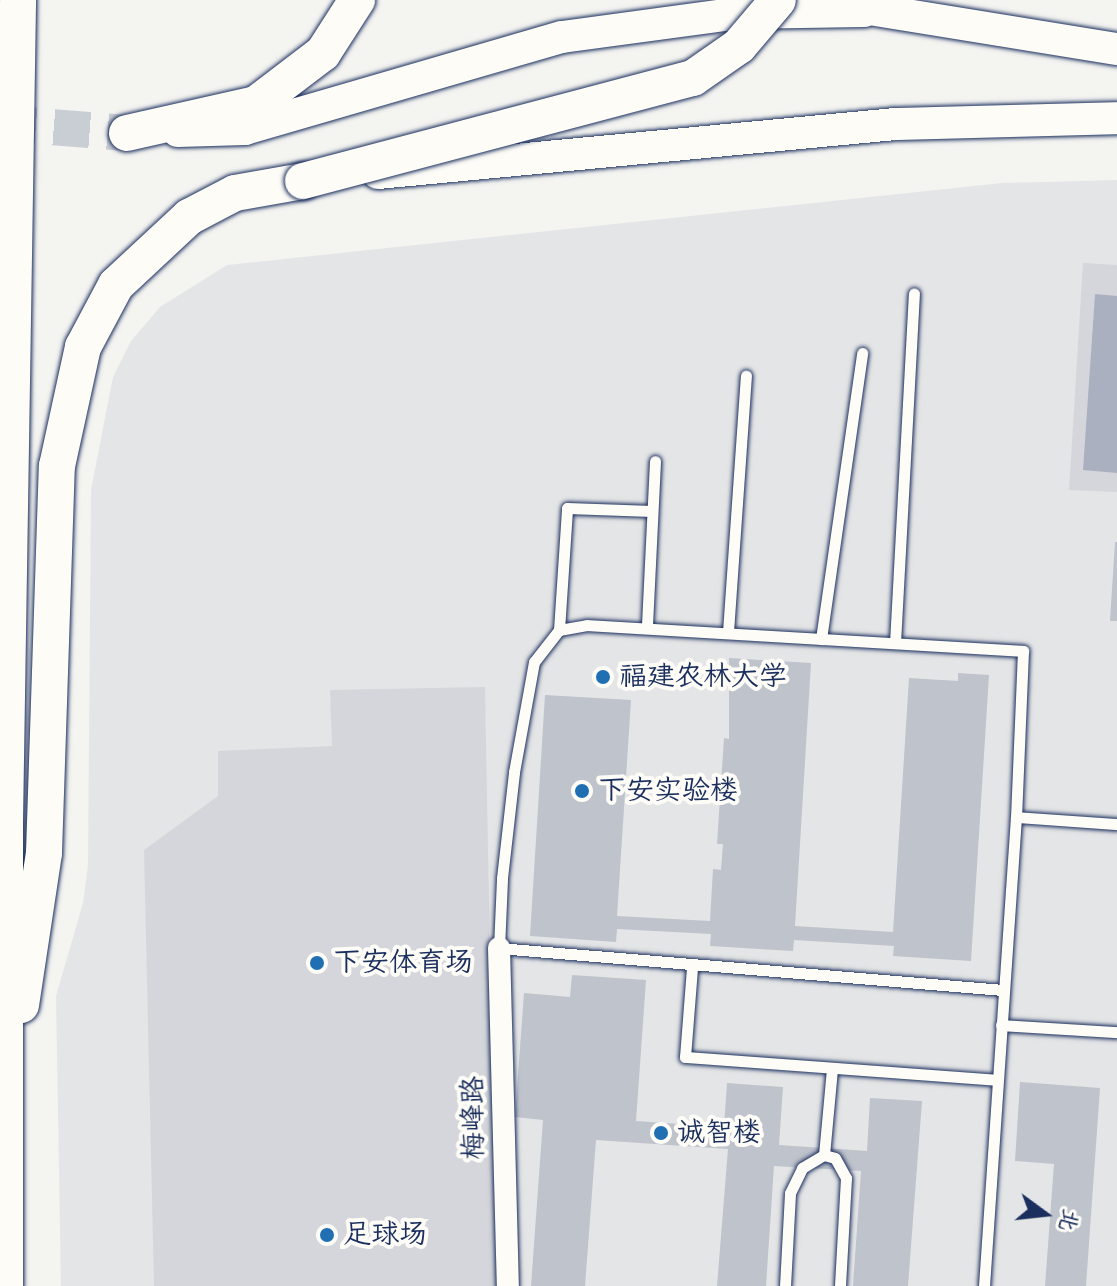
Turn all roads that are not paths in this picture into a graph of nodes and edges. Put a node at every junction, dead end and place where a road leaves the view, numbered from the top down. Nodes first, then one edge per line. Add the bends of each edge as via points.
1 (18, 0) edge
2 (357, 0) edge
3 (778, 0) edge
4 (830, 0) edge
5 (864, 11) junction
6 (1117, 49) edge
7 (1117, 118) edge
8 (127, 133) joint
9 (303, 181) junction
10 (914, 294) dead end
11 (862, 353) dead end
12 (746, 376) dead end
13 (655, 461) dead end
14 (652, 511) junction
15 (647, 625) junction
16 (559, 630) junction
17 (728, 632) junction
18 (821, 639) junction
19 (895, 643) junction
20 (1016, 817) junction
21 (1117, 824) edge
22 (499, 948) junction
23 (692, 968) junction
24 (1003, 990) junction
25 (1001, 1025) junction
26 (1117, 1032) edge
27 (832, 1068) junction
28 (997, 1080) junction
29 (5, 1089) junction
30 (824, 1155) junction
31 (5, 1286) edge
32 (508, 1286) edge
33 (785, 1286) edge
34 (840, 1286) edge
35 (984, 1286) edge

1 - 29 main road
2 - 8 main road via 323,53 256,104
3 - 9 main road, bridge via 739,46 693,78
4 - 5 main road
5 - 6 main road
5 - 8 main road via 740,13 562,37 245,129
7 - 9 main road, bridge via 895,124
9 - 29 main road via 235,193 189,217 116,285 97,313 76,368 57,466 43,868
10 - 19 lane
11 - 18 lane
12 - 17 lane
13 - 14 lane
14 - 15 lane
14 - 16 lane via 567,508
15 - 16 lane
15 - 17 lane
16 - 22 lane via 541,649 527,694 507,817
17 - 18 lane
18 - 19 lane
19 - 20 lane via 1023,651
20 - 21 lane
20 - 24 lane
22 - 23 lane via 643,957
22 - 32 street, 梅峰路
23 - 24 lane
23 - 27 lane via 685,1057
24 - 25 lane
25 - 26 lane
25 - 28 lane
27 - 28 lane
27 - 30 lane
28 - 35 lane
29 - 31 main road
30 - 33 lane via 802,1168 790,1193
30 - 34 lane via 835,1158 846,1178

